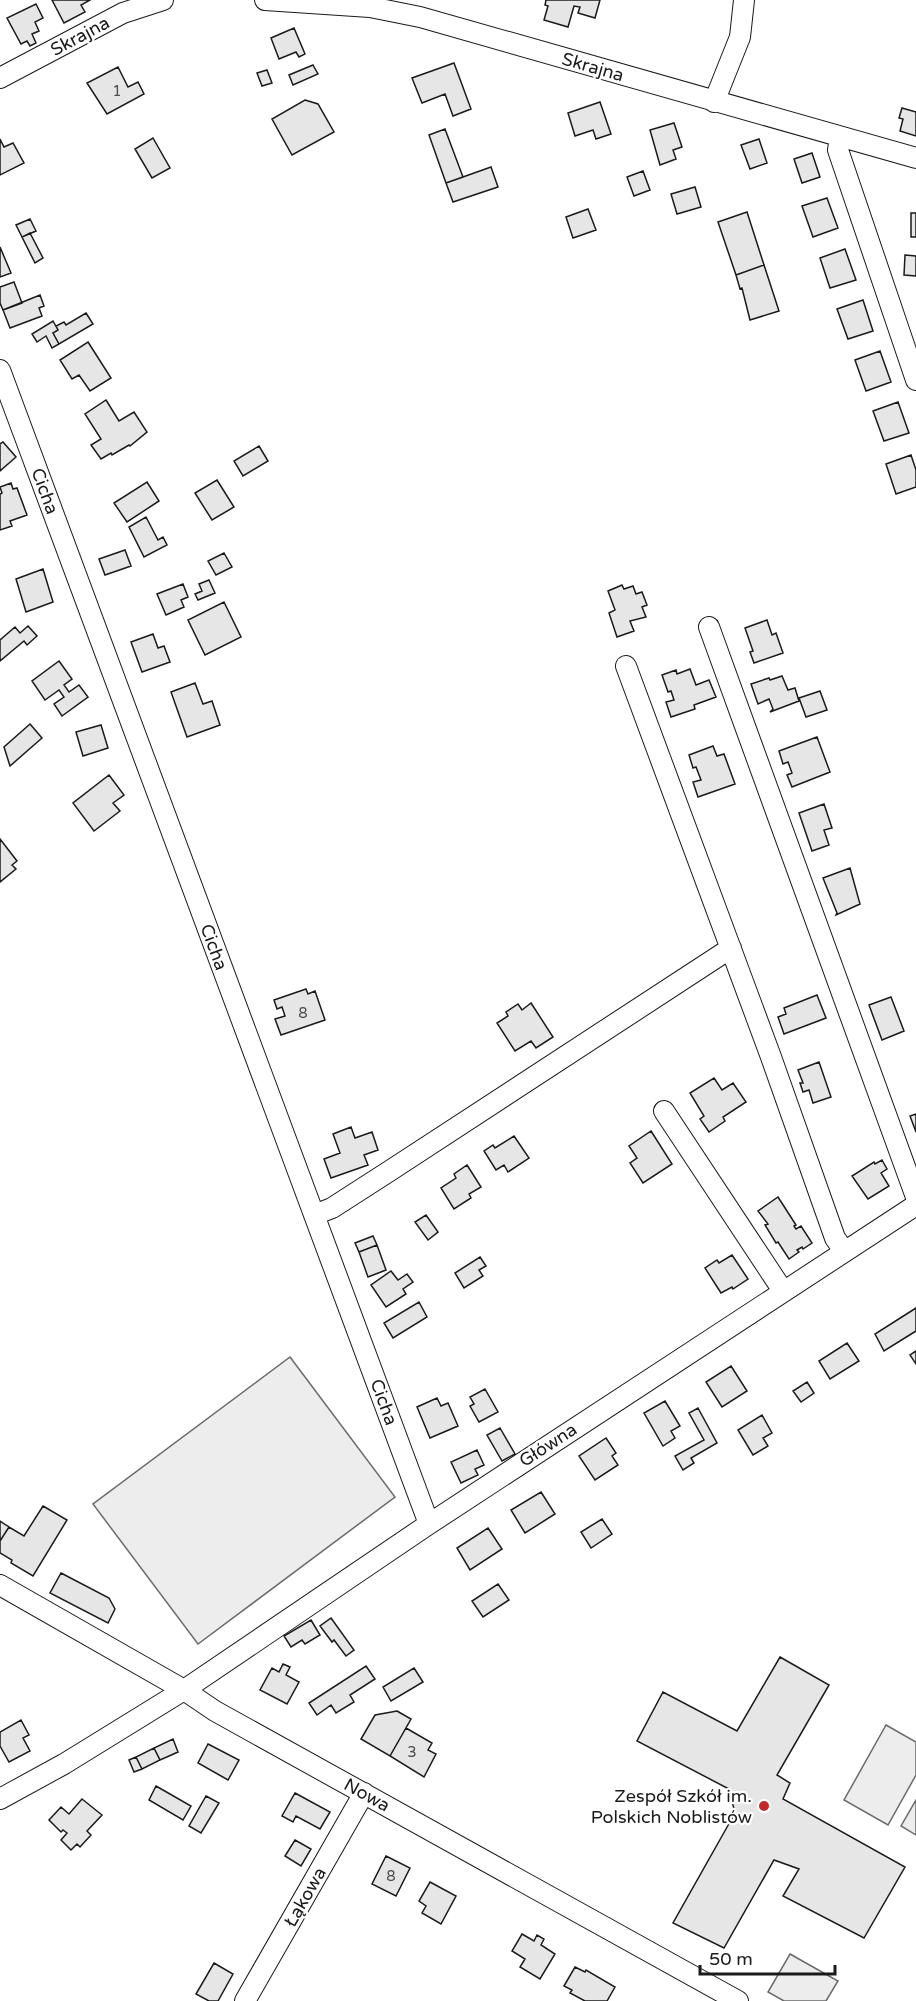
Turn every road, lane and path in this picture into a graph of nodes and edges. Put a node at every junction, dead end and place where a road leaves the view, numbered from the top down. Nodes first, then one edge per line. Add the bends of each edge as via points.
1 (163, 0) edge
2 (265, 0) edge
3 (744, 0) edge
4 (371, 4) edge
5 (0, 78) edge
6 (714, 102) junction
7 (840, 137) junction
8 (916, 158) edge
9 (0, 370) edge
10 (916, 380) edge
11 (709, 627) dead end
12 (626, 666) dead end
13 (730, 948) junction
14 (664, 1111) dead end
15 (916, 1197) edge
16 (916, 1205) edge
17 (314, 1215) junction
18 (844, 1251) junction
19 (783, 1291) junction
20 (429, 1524) junction
21 (0, 1585) edge
22 (184, 1690) junction
23 (364, 1793) junction
24 (0, 1799) edge
25 (245, 2001) edge
26 (738, 2001) edge

1 - 5 street, Skrajna via 123,13
2 - 4 street, Skrajna
3 - 6 street via 740,37
4 - 6 street, Skrajna
6 - 7 street, Skrajna
7 - 8 street, Skrajna
7 - 10 street via 838,150
9 - 17 street, Cicha
11 - 15 street
12 - 13 street
13 - 17 street via 379,1178
13 - 18 street via 835,1238
14 - 19 street
16 - 18 street, Główna
17 - 20 street, Cicha
18 - 19 street, Główna
19 - 20 street, Główna
20 - 22 street, Główna
21 - 22 street, Nowa
22 - 23 street, Nowa
22 - 24 street
23 - 25 street, Łąkowa
23 - 26 street, Nowa

